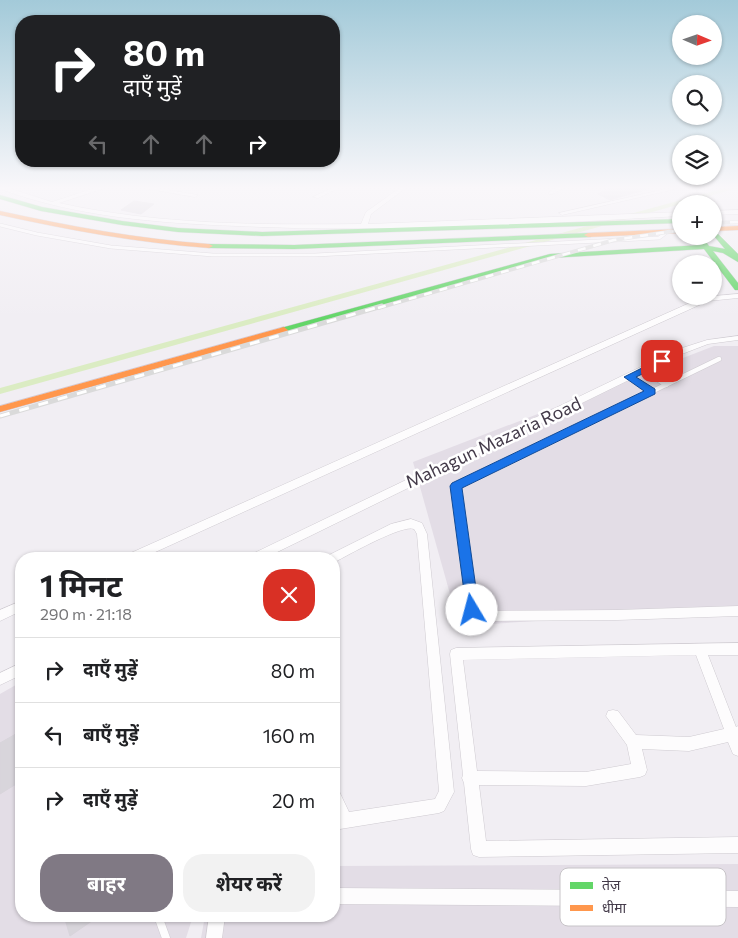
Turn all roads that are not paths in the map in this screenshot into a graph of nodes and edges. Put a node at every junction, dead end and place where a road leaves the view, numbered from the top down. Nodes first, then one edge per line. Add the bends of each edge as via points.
1 (24, 231) edge
2 (76, 231) edge
3 (188, 231) edge
4 (319, 231) edge
5 (365, 231) edge
6 (388, 231) edge
7 (461, 231) edge
8 (653, 231) edge
9 (656, 231) junction
10 (662, 231) edge
11 (33, 233) joint
12 (365, 234) junction
13 (402, 237) junction
14 (722, 240) edge
15 (706, 247) junction
16 (738, 259) edge
17 (738, 288) edge
18 (738, 296) edge
19 (738, 338) edge
20 (719, 359) dead end
21 (644, 370) junction
22 (629, 377) junction
23 (666, 384) junction
24 (651, 392) junction
25 (0, 409) edge
26 (144, 552) edge
27 (266, 552) edge
28 (340, 554) edge
29 (15, 609) edge
30 (472, 610) joint
31 (738, 611) edge
32 (0, 616) edge
33 (738, 649) edge
34 (700, 650) junction
35 (15, 672) edge
36 (0, 679) edge
37 (613, 716) dead end
38 (735, 733) edge
39 (632, 742) junction
40 (738, 749) edge
41 (469, 778) junction
42 (340, 821) edge
43 (738, 845) edge
44 (340, 896) edge
45 (560, 898) edge
46 (160, 922) edge
47 (216, 922) edge
48 (166, 938) edge
49 (214, 938) edge

1 - 11 lane
2 - 12 main road via 175,244 234,247
3 - 12 main road via 220,234
4 - 12 street
5 - 12 street
6 - 12 street
7 - 13 main road
8 - 9 main road
9 - 10 main road
9 - 11 lane via 325,256 140,252
9 - 13 main road via 502,238
12 - 13 main road
14 - 16 main road
15 - 16 main road via 725,251
15 - 17 main road
15 - 25 main road via 550,256
18 - 26 street via 706,299
19 - 21 street, Mahagun Mazaria Road via 707,342
20 - 23 lane
21 - 22 street, Mahagun Mazaria Road
21 - 23 lane
22 - 24 lane
22 - 27 street, Mahagun Mazaria Road
23 - 24 lane
24 - 30 lane via 456,486
28 - 42 street via 395,527 411,523 418,526 422,534 447,792 439,806
29 - 32 street
30 - 31 street via 486,616
33 - 34 street
34 - 38 street
34 - 41 street via 456,654
35 - 36 street
37 - 39 street
38 - 39 street via 689,744
38 - 40 street
39 - 41 street via 640,770 586,780
41 - 43 street via 479,849
44 - 45 street
46 - 48 lane
47 - 49 street

